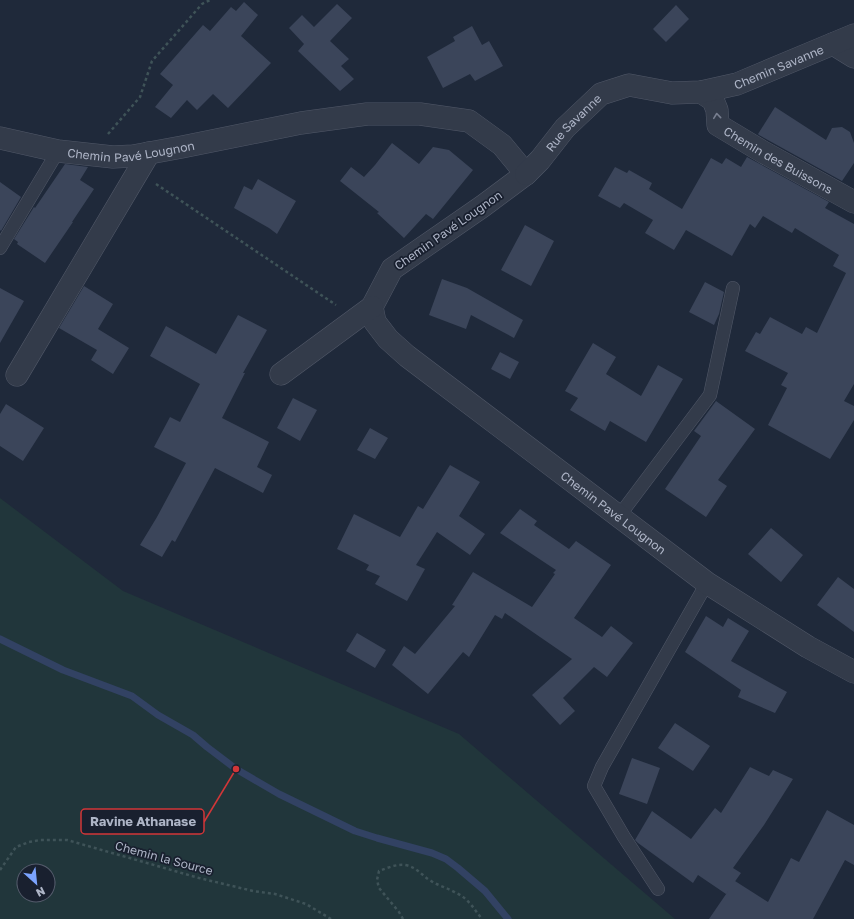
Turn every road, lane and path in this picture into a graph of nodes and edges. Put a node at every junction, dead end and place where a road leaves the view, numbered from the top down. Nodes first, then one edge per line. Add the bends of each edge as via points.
1 (210, 0) edge
2 (854, 35) edge
3 (833, 44) junction
4 (854, 57) edge
5 (701, 92) junction
6 (0, 138) edge
7 (58, 151) junction
8 (148, 153) junction
9 (90, 154) junction
10 (138, 172) junction
11 (526, 174) junction
12 (854, 202) edge
13 (0, 248) edge
14 (733, 288) dead end
15 (363, 313) junction
16 (281, 374) dead end
17 (17, 375) dead end
18 (619, 516) junction
19 (707, 583) junction
20 (854, 672) edge
21 (0, 870) edge
22 (658, 889) dead end
23 (331, 919) edge
24 (403, 919) edge
25 (482, 919) edge

1 - 9 path via 202,4 152,62 140,98
2 - 3 street, Chemin Savanne
3 - 4 street
3 - 5 street, Chemin Savanne via 737,84
5 - 11 street, Rue Savanne via 672,93 629,85 601,94 565,128
12 -> 5 street, Chemin des Buissons via 718,125 713,100
6 - 7 street, Chemin Pavé Lougnon
7 - 9 street, Chemin Pavé Lougnon
7 - 13 lane
8 - 9 street, Chemin Pavé Lougnon via 114,157
8 - 10 street
8 - 11 street, Chemin Pavé Lougnon via 301,123 367,114 420,114 469,121 502,145
10 - 15 path via 345,311
10 - 17 street
11 - 15 street, Chemin Pavé Lougnon via 392,269
14 - 18 lane via 710,395
15 - 16 street
15 - 18 street, Chemin Pavé Lougnon via 407,356
18 - 19 street, Chemin Pavé Lougnon
19 - 20 street, Chemin Pavé Lougnon via 808,647
19 - 22 lane via 602,767 594,786
21 - 23 path, Chemin la Source via 16,847 40,840 67,840 199,878 275,894 306,904
24 - 25 path via 379,888 377,880 379,871 395,865 414,867 432,882 458,893 470,902

